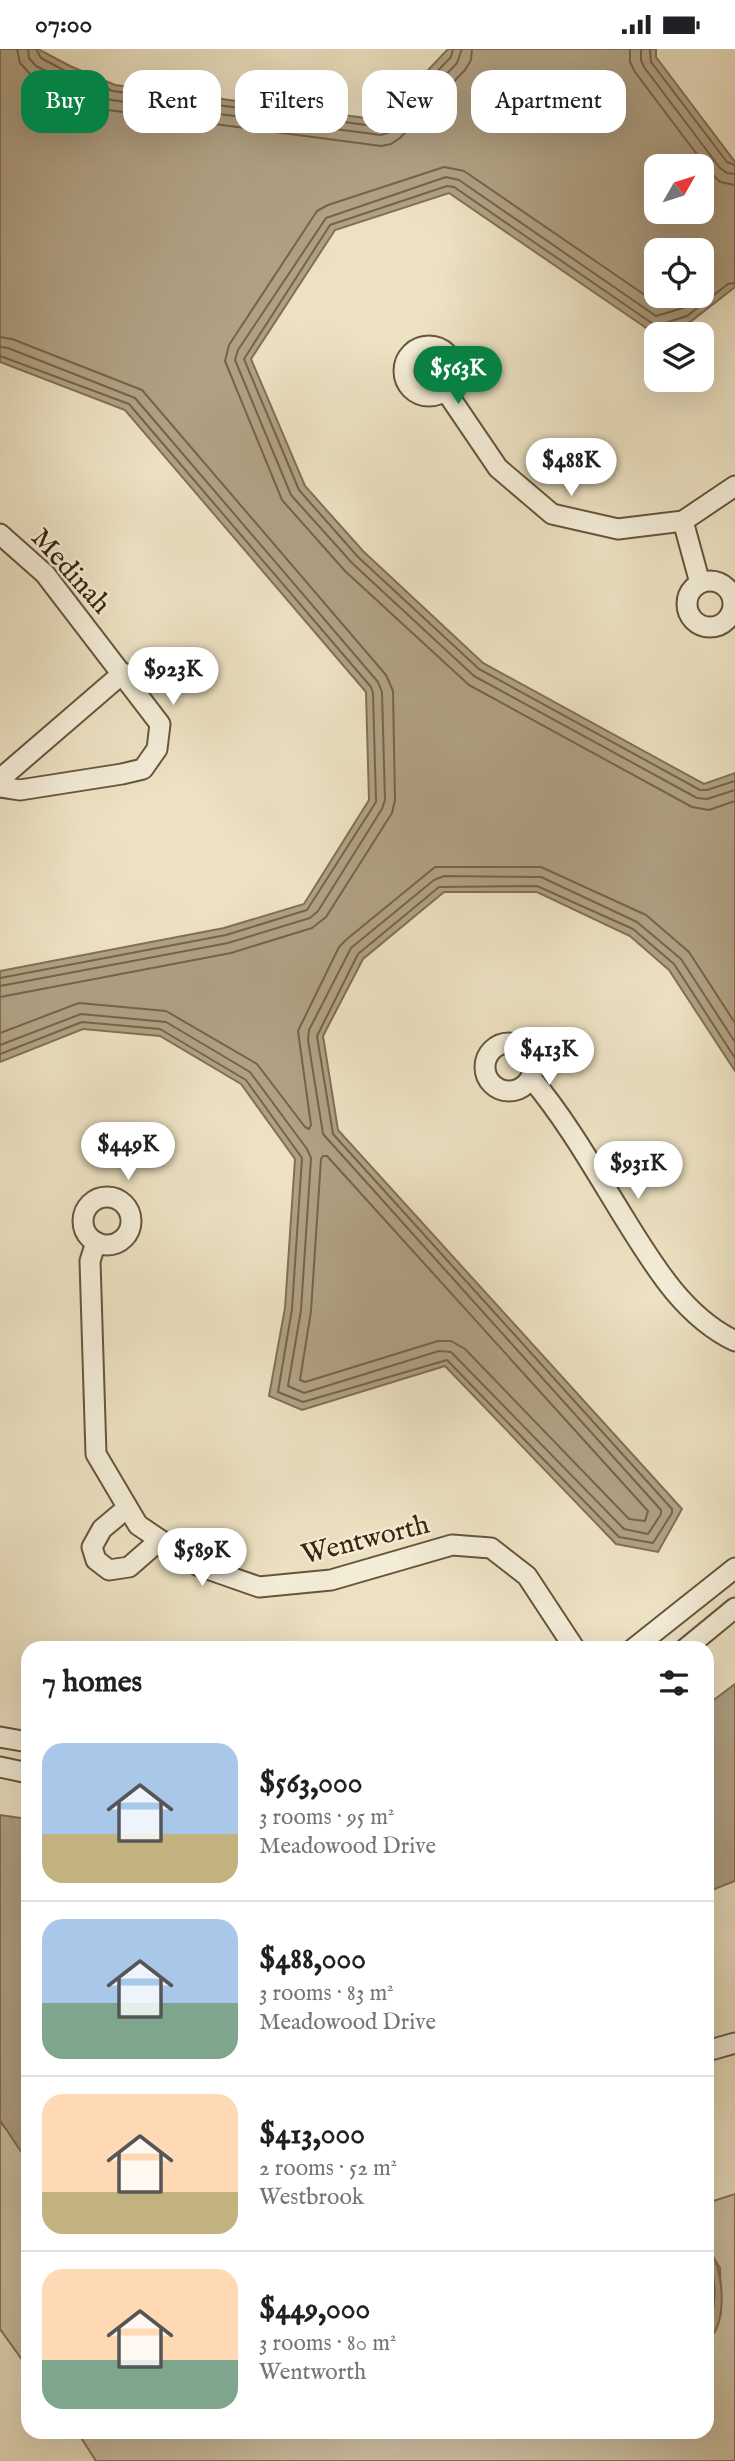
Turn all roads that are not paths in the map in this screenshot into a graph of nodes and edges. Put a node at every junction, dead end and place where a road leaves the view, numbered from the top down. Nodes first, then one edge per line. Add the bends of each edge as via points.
1 (445, 390) dead end
2 (735, 486) edge
3 (683, 521) junction
4 (0, 534) edge
5 (700, 583) dead end
6 (123, 673) junction
7 (0, 779) edge
8 (0, 787) edge
9 (531, 1078) dead end
10 (96, 1242) dead end
11 (735, 1342) edge
12 (127, 1508) junction
13 (160, 1540) junction
14 (735, 1568) edge
15 (735, 1608) edge
16 (570, 1641) edge
17 (643, 1641) edge
18 (695, 1641) edge
19 (0, 1737) edge
20 (21, 1741) edge
21 (0, 1767) edge
22 (21, 1772) edge
23 (735, 2043) edge
24 (714, 2049) edge

1 - 3 street via 498,468 552,514 618,529
2 - 3 street
3 - 5 street
4 - 6 street, Medinah via 45,574
6 - 7 street
6 - 8 street, Medinah via 160,724 157,749 143,768 20,790
9 - 11 street via 554,1106 665,1283 714,1331
10 - 12 street, Wentworth via 90,1261 96,1454
12 - 13 street, Wentworth via 138,1525
12 - 13 street via 102,1529 92,1547 96,1560 109,1570 128,1567
13 - 16 street, Wentworth via 199,1566 259,1587 331,1580 452,1545 492,1548 527,1576
14 - 17 street
15 - 18 street
19 - 20 street
21 - 22 street
23 - 24 street

